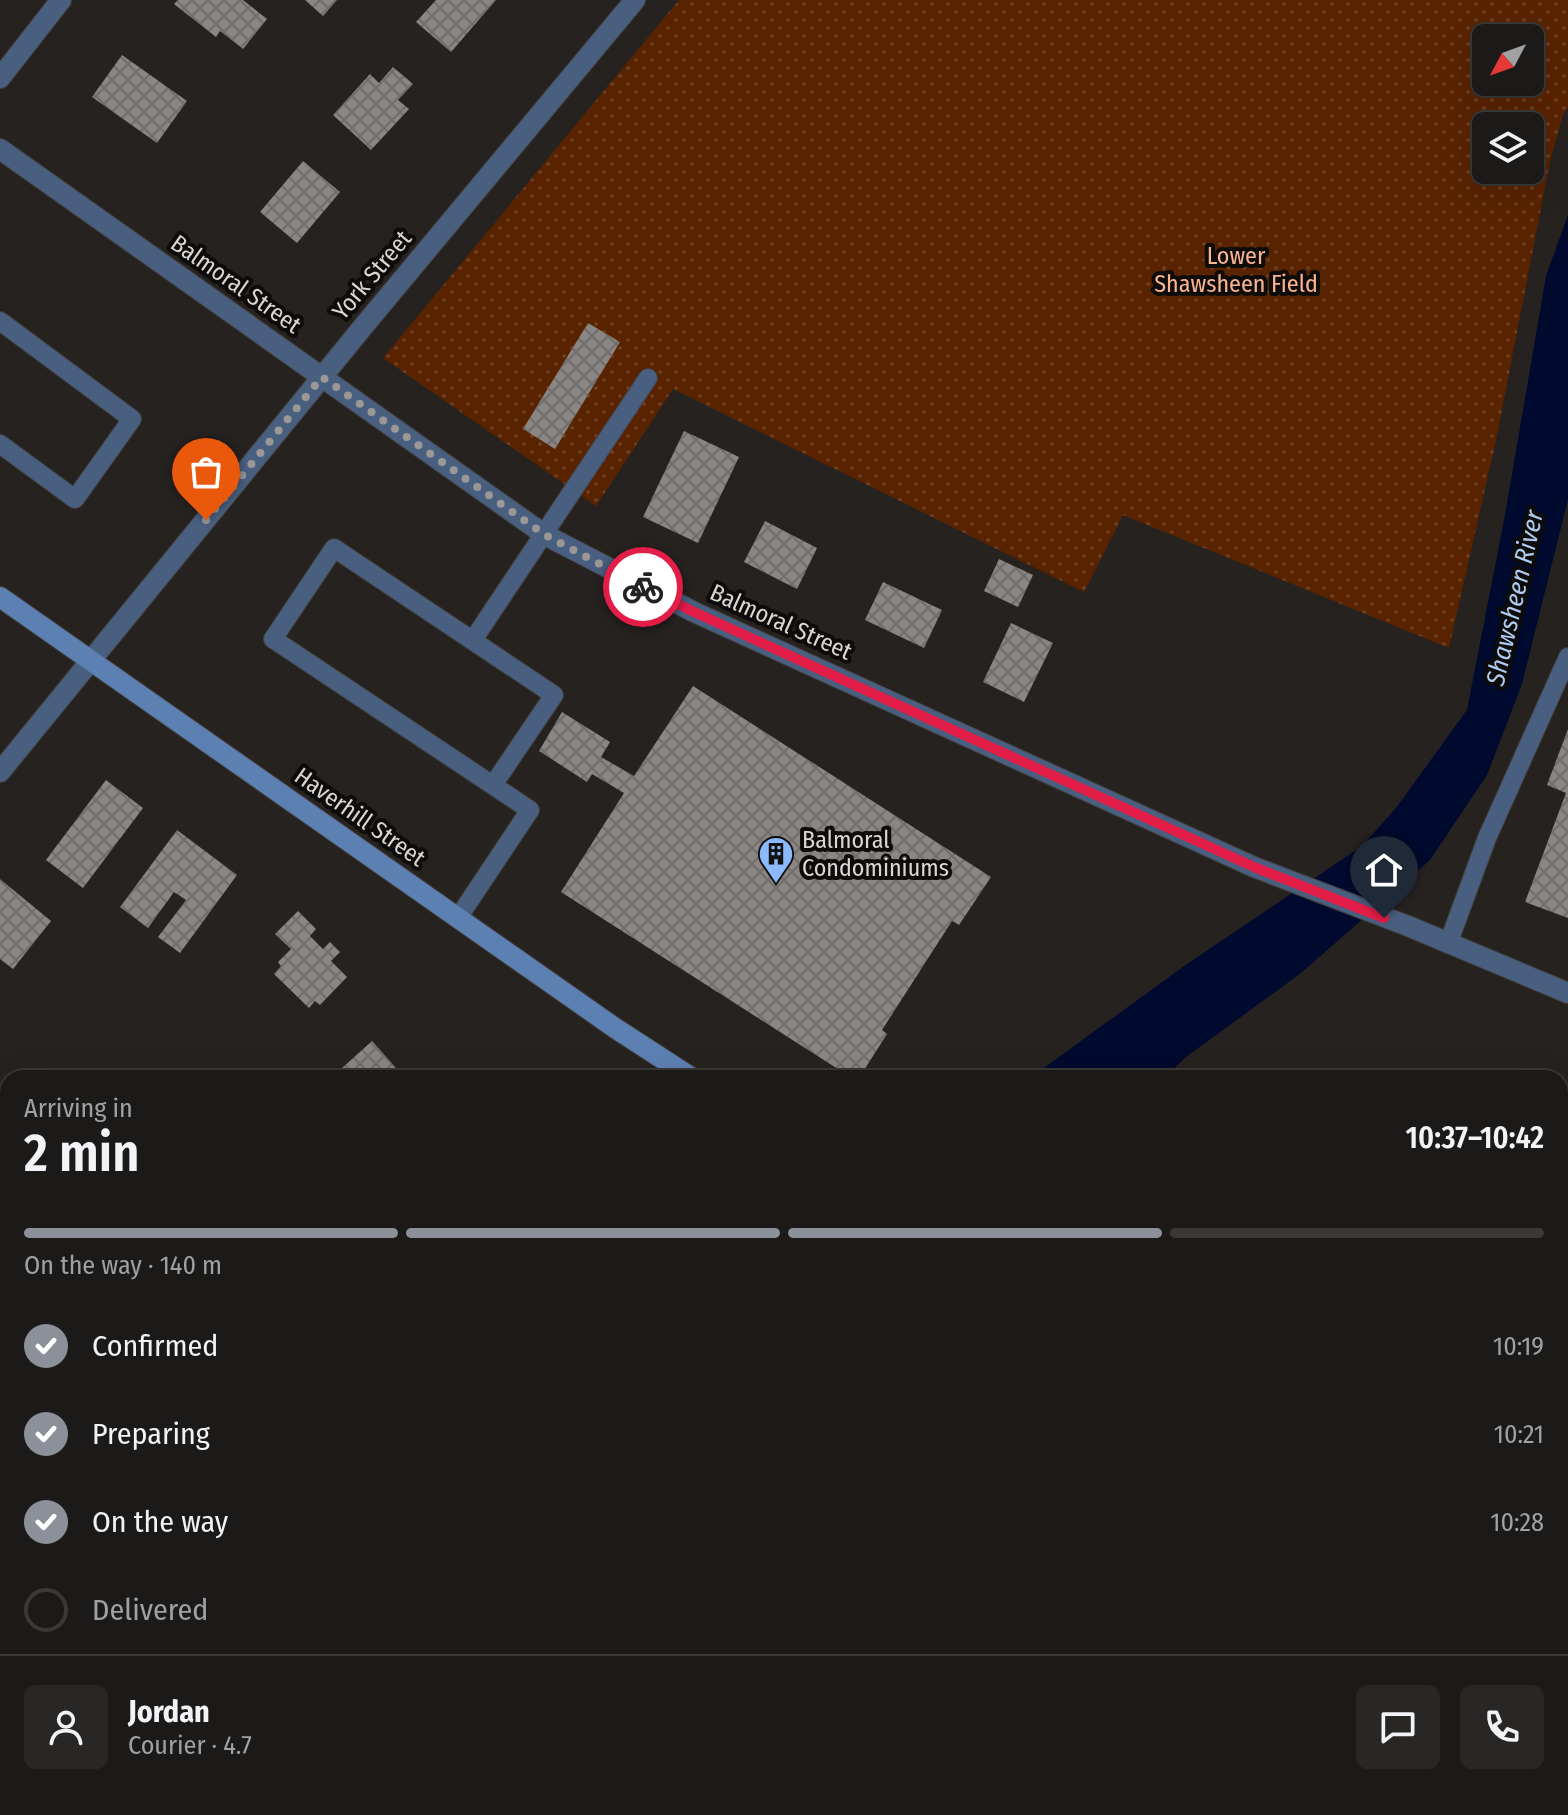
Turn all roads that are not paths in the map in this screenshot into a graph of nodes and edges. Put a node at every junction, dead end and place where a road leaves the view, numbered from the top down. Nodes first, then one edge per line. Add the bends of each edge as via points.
1 (61, 0) edge
2 (635, 0) edge
3 (0, 78) edge
4 (0, 149) edge
5 (0, 321) edge
6 (322, 377) junction
7 (648, 378) dead end
8 (0, 444) edge
9 (545, 535) junction
10 (0, 597) edge
11 (473, 640) junction
12 (1568, 657) edge
13 (92, 661) junction
14 (0, 772) edge
15 (493, 785) junction
16 (458, 918) junction
17 (1448, 944) junction
18 (1568, 993) edge
19 (680, 1070) edge

1 - 3 street
2 - 6 street, York Street
4 - 6 street, Balmoral Street
5 - 8 lane via 132,419 75,499
6 - 9 street, Balmoral Street
6 - 13 street, York Street
7 - 9 lane
9 - 11 lane
9 - 17 street, Balmoral Street via 694,612 1254,867
10 - 13 main road, Haverhill Street
11 - 15 lane via 554,695
11 - 15 lane via 334,548 273,639
12 - 17 lane via 1487,838
13 - 14 street, York Street
13 - 16 main road, Haverhill Street
15 - 16 lane via 530,810
16 - 19 main road, Haverhill Street
17 - 18 street, Balmoral Street

